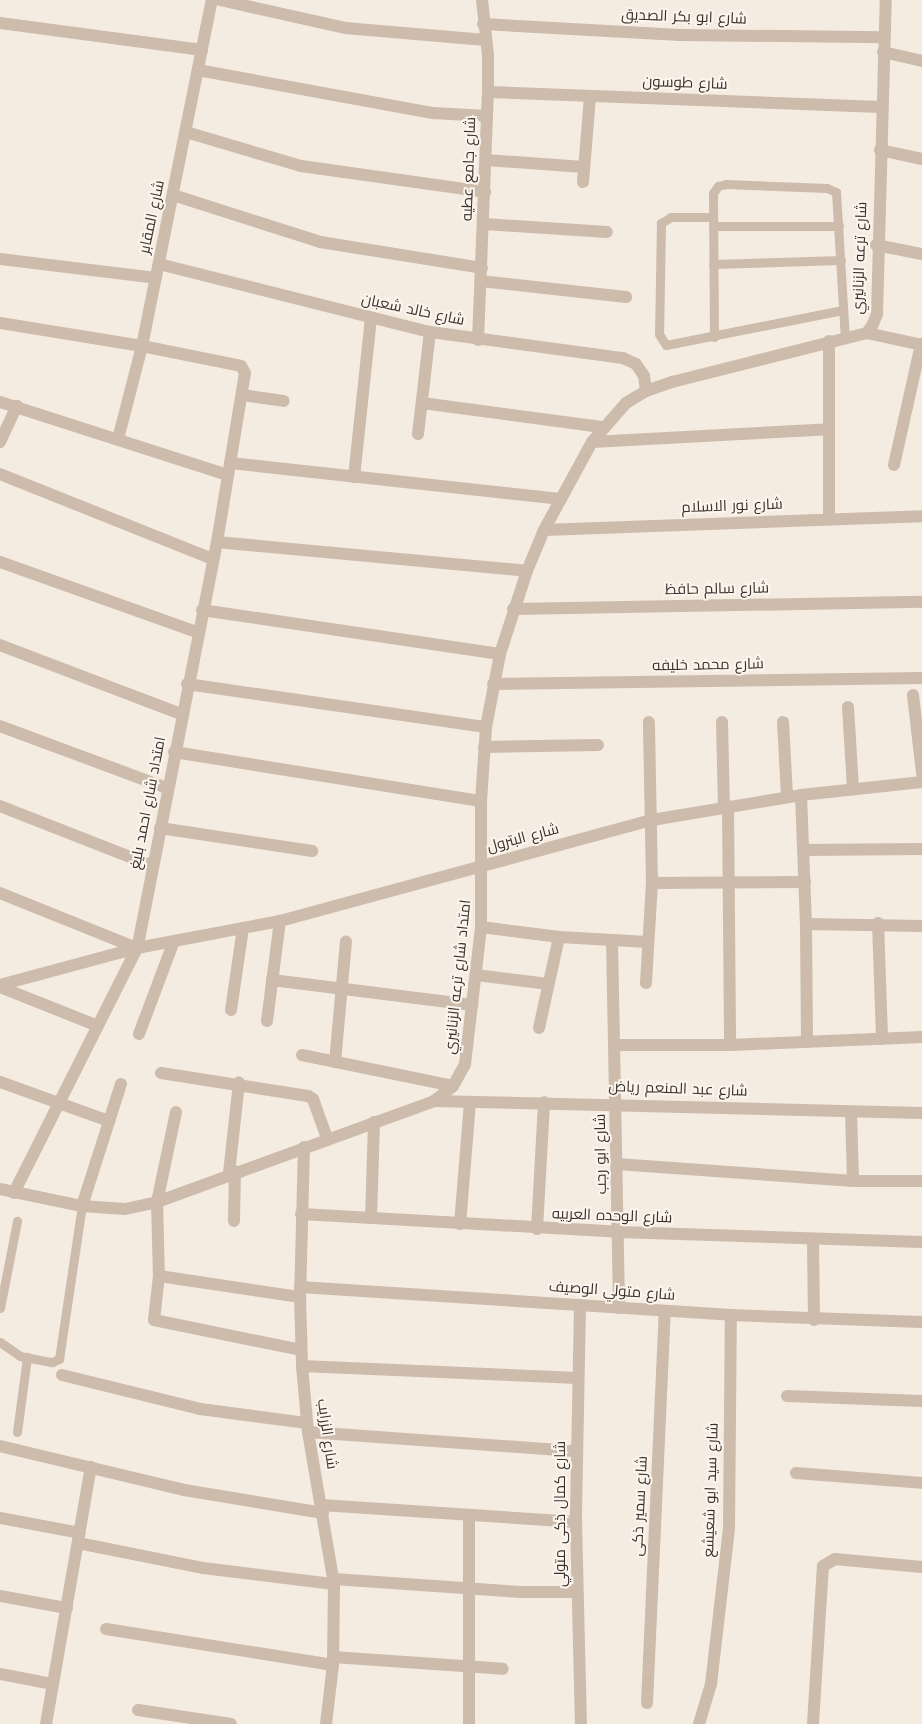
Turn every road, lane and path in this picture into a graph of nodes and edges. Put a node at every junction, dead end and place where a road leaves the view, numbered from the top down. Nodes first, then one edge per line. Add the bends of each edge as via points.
1 (212, 0) edge
2 (220, 0) edge
3 (482, 0) edge
4 (886, 0) edge
5 (0, 23) edge
6 (483, 24) junction
7 (884, 37) junction
8 (485, 40) junction
9 (202, 50) junction
10 (883, 52) junction
11 (922, 61) edge
12 (198, 70) junction
13 (488, 92) junction
14 (590, 96) junction
15 (881, 107) junction
16 (487, 116) junction
17 (186, 132) junction
18 (880, 150) junction
19 (922, 159) edge
20 (486, 160) junction
21 (584, 167) junction
22 (583, 182) dead end
23 (485, 192) junction
24 (173, 195) junction
25 (713, 222) junction
26 (484, 224) junction
27 (839, 226) junction
28 (607, 232) dead end
29 (876, 245) junction
30 (922, 254) edge
31 (0, 259) edge
32 (841, 260) junction
33 (159, 264) junction
34 (713, 264) junction
35 (481, 275) junction
36 (156, 278) junction
37 (626, 297) dead end
38 (843, 310) junction
39 (371, 319) junction
40 (0, 324) edge
41 (430, 332) junction
42 (867, 333) junction
43 (714, 337) junction
44 (845, 338) junction
45 (478, 340) junction
46 (830, 341) junction
47 (922, 344) edge
48 (142, 346) junction
49 (646, 390) junction
50 (242, 395) junction
51 (284, 401) dead end
52 (0, 402) edge
53 (422, 403) junction
54 (17, 406) junction
55 (603, 427) junction
56 (829, 429) junction
57 (418, 434) dead end
58 (118, 439) junction
59 (0, 442) edge
60 (592, 442) junction
61 (894, 466) dead end
62 (229, 469) junction
63 (0, 474) edge
64 (354, 477) junction
65 (560, 499) junction
66 (922, 516) edge
67 (829, 519) junction
68 (544, 530) junction
69 (217, 542) junction
70 (213, 559) junction
71 (0, 562) edge
72 (527, 571) junction
73 (922, 602) edge
74 (513, 609) junction
75 (202, 610) junction
76 (197, 632) junction
77 (0, 645) edge
78 (500, 654) junction
79 (922, 678) edge
80 (187, 684) junction
81 (494, 684) junction
82 (913, 695) dead end
83 (848, 707) dead end
84 (181, 714) junction
85 (649, 722) dead end
86 (722, 722) dead end
87 (783, 722) dead end
88 (0, 726) edge
89 (486, 727) junction
90 (598, 746) dead end
91 (484, 747) junction
92 (174, 752) junction
93 (922, 773) edge
94 (922, 782) edge
95 (167, 788) junction
96 (853, 788) junction
97 (800, 795) junction
98 (787, 797) junction
99 (481, 801) junction
100 (0, 806) edge
101 (726, 807) junction
102 (652, 820) junction
103 (160, 828) junction
104 (922, 849) edge
105 (803, 850) junction
106 (312, 851) dead end
107 (153, 866) junction
108 (483, 866) junction
109 (804, 882) junction
110 (652, 883) junction
111 (729, 884) junction
112 (0, 893) edge
113 (280, 921) junction
114 (878, 923) junction
115 (806, 924) junction
116 (922, 926) edge
117 (243, 928) junction
118 (481, 928) junction
119 (559, 937) junction
120 (612, 940) junction
121 (174, 941) junction
122 (346, 942) dead end
123 (648, 942) junction
124 (137, 948) junction
125 (476, 975) junction
126 (272, 980) junction
127 (646, 983) dead end
128 (548, 984) junction
129 (0, 986) edge
130 (341, 988) junction
131 (472, 1005) junction
132 (231, 1010) dead end
133 (266, 1022) dead end
134 (98, 1026) junction
135 (539, 1028) dead end
136 (139, 1034) dead end
137 (922, 1037) edge
138 (882, 1039) junction
139 (807, 1042) junction
140 (614, 1045) junction
141 (730, 1045) junction
142 (302, 1056) dead end
143 (335, 1062) junction
144 (161, 1073) dead end
145 (0, 1082) edge
146 (239, 1083) junction
147 (121, 1084) dead end
148 (453, 1086) junction
149 (434, 1101) junction
150 (470, 1102) junction
151 (544, 1102) junction
152 (616, 1103) junction
153 (58, 1106) junction
154 (176, 1112) dead end
155 (851, 1112) junction
156 (922, 1113) edge
157 (109, 1121) junction
158 (374, 1122) junction
159 (328, 1138) junction
160 (304, 1147) junction
161 (617, 1164) junction
162 (232, 1172) junction
163 (852, 1181) junction
164 (922, 1181) edge
165 (0, 1189) edge
166 (14, 1193) junction
167 (157, 1202) junction
168 (82, 1206) junction
169 (301, 1214) junction
170 (371, 1218) junction
171 (17, 1221) dead end
172 (234, 1222) dead end
173 (460, 1224) junction
174 (537, 1229) junction
175 (618, 1232) junction
176 (813, 1240) junction
177 (922, 1242) edge
178 (159, 1276) junction
179 (300, 1292) junction
180 (580, 1305) junction
181 (0, 1308) edge
182 (619, 1308) junction
183 (665, 1311) junction
184 (731, 1315) junction
185 (814, 1320) junction
186 (922, 1322) edge
187 (0, 1342) edge
188 (301, 1350) junction
189 (27, 1357) junction
190 (302, 1366) junction
191 (62, 1375) dead end
192 (577, 1378) junction
193 (787, 1396) dead end
194 (922, 1401) edge
195 (308, 1427) junction
196 (17, 1432) dead end
197 (0, 1446) edge
198 (576, 1450) junction
199 (92, 1467) junction
200 (796, 1473) dead end
201 (922, 1483) edge
202 (322, 1509) junction
203 (469, 1515) junction
204 (0, 1518) edge
205 (576, 1522) junction
206 (79, 1538) junction
207 (922, 1567) edge
208 (334, 1581) junction
209 (469, 1588) junction
210 (578, 1592) junction
211 (0, 1596) edge
212 (67, 1608) junction
213 (106, 1629) dead end
214 (333, 1661) junction
215 (469, 1667) junction
216 (503, 1669) dead end
217 (0, 1674) edge
218 (53, 1684) junction
219 (647, 1703) dead end
220 (138, 1710) dead end
221 (46, 1724) edge
222 (231, 1724) edge
223 (326, 1724) edge
224 (469, 1724) edge
225 (581, 1724) edge
226 (698, 1724) edge
227 (813, 1724) edge

1 - 9 street, شارع المقابر
2 - 8 street via 345,28
3 - 6 street, شارع جامع عطيه
4 - 7 street, شارع ترعه الزنانيري
5 - 9 street
6 - 7 street, شارع ابو بكر الصديق via 680,35
6 - 8 street, شارع جامع عطيه
7 - 10 street, شارع ترعه الزنانيري
8 - 13 street, شارع جامع عطيه
9 - 12 street, شارع المقابر
10 - 11 street
10 - 15 street, شارع ترعه الزنانيري
12 - 16 street via 433,113
12 - 17 street, شارع المقابر
13 - 14 street, شارع طوسون
13 - 16 street, شارع جامع عطيه
14 - 15 street, شارع طوسون
14 - 21 street
15 - 18 street, شارع ترعه الزنانيري
16 - 20 street, شارع جامع عطيه
17 - 23 street via 301,166
17 - 24 street, شارع المقابر
18 - 19 street
18 - 29 street, شارع ترعه الزنانيري
20 - 21 street
20 - 23 street, شارع جامع عطيه
21 - 22 street
23 - 26 street, شارع جامع عطيه
24 - 33 street, شارع المقابر
24 - 35 street via 320,242
25 - 27 lane
25 - 27 lane via 713,193 722,184 827,188 838,196
25 - 34 lane
25 - 43 lane via 671,217 661,223 659,334 662,342 670,346
26 - 28 street
26 - 35 street, شارع جامع عطيه
27 - 32 lane
29 - 30 street
29 - 42 street, شارع ترعه الزنانيري via 877,314
31 - 36 street
32 - 34 lane
32 - 38 lane
33 - 36 street, شارع المقابر
33 - 39 street, شارع خالد شعبان
34 - 43 lane
35 - 37 street
35 - 45 street, شارع جامع عطيه
36 - 48 street, شارع المقابر
38 - 43 lane
38 - 44 lane
39 - 41 street, شارع خالد شعبان
39 - 64 street
40 - 48 street, امتداد شارع احمد بليغ
41 - 45 street, شارع خالد شعبان
41 - 53 street
42 - 44 street, شارع ترعه الزنانيري
42 - 47 street
44 - 46 street, شارع ترعه الزنانيري
45 - 49 street, شارع خالد شعبان via 623,358 640,370
46 - 49 street, شارع ترعه الزنانيري
46 - 56 street
47 - 61 street
48 - 50 street, امتداد شارع احمد بليغ via 241,366 245,373
48 - 58 street, شارع المقابر
49 - 55 street, شارع ترعه الزنانيري via 626,403
50 - 51 street
50 - 62 street, امتداد شارع احمد بليغ
52 - 54 street
53 - 55 street
53 - 57 street
54 - 58 street
54 - 59 street
55 - 60 street, شارع ترعه الزنانيري
56 - 60 street
56 - 67 street
58 - 62 street
60 - 65 street, امتداد شارع ترعه الزنانيري
62 - 64 street
62 - 69 street, امتداد شارع احمد بليغ
63 - 70 street
64 - 65 street
65 - 68 street, امتداد شارع ترعه الزنانيري
66 - 67 street, شارع نور الاسلام
67 - 68 street, شارع نور الاسلام
68 - 72 street, امتداد شارع ترعه الزنانيري
69 - 70 street, امتداد شارع احمد بليغ
69 - 72 street
70 - 75 street, امتداد شارع احمد بليغ
71 - 76 street
72 - 74 street, امتداد شارع ترعه الزنانيري
73 - 74 street, شارع سالم حافظ
74 - 78 street, امتداد شارع ترعه الزنانيري
75 - 76 street, امتداد شارع احمد بليغ
75 - 78 street
76 - 80 street, امتداد شارع احمد بليغ
77 - 84 street
78 - 81 street, امتداد شارع ترعه الزنانيري
79 - 81 street, شارع محمد خليفه
80 - 84 street, امتداد شارع احمد بليغ
80 - 89 street
81 - 89 street, امتداد شارع ترعه الزنانيري
82 - 93 street
83 - 96 street
84 - 92 street, امتداد شارع احمد بليغ
85 - 102 street
86 - 101 street
87 - 98 street
88 - 95 street
89 - 91 street, امتداد شارع ترعه الزنانيري
90 - 91 street
91 - 99 street, امتداد شارع ترعه الزنانيري
92 - 95 street, امتداد شارع احمد بليغ
92 - 99 street
94 - 96 street, شارع البترول
95 - 103 street, امتداد شارع احمد بليغ
96 - 97 street, شارع البترول
97 - 98 street, شارع البترول
97 - 105 street
98 - 101 street, شارع البترول
99 - 108 street, امتداد شارع ترعه الزنانيري
100 - 107 street
101 - 102 street, شارع البترول
101 - 111 street
102 - 108 street, شارع البترول
102 - 110 street
103 - 106 street
103 - 107 street, امتداد شارع احمد بليغ
104 - 105 street
105 - 109 street
107 - 124 street, امتداد شارع احمد بليغ
108 - 113 street, شارع البترول
108 - 118 street, امتداد شارع ترعه الزنانيري
109 - 111 street
109 - 115 street
110 - 111 street
110 - 123 street
111 - 141 street
112 - 124 street
113 - 117 street, شارع البترول
113 - 126 street
114 - 115 street
114 - 116 street
114 - 138 street
115 - 139 street
117 - 121 street, شارع البترول
117 - 132 street
118 - 119 street
118 - 125 street, امتداد شارع ترعه الزنانيري
119 - 120 street
119 - 128 street
120 - 123 street
120 - 140 street, شارع ابو رجب
121 - 124 street, شارع البترول
121 - 136 street
122 - 130 street
123 - 127 street
124 - 129 street, شارع البترول
124 - 134 street, امتداد شارع احمد بليغ
125 - 128 street
125 - 131 street, امتداد شارع ترعه الزنانيري
126 - 130 street
126 - 133 street
128 - 135 street
129 - 134 street
130 - 131 street
130 - 143 street
131 - 148 street, امتداد شارع ترعه الزنانيري via 465,1064
134 - 153 street, امتداد شارع احمد بليغ
137 - 138 street
138 - 139 street
139 - 141 street
140 - 141 street
140 - 152 street, شارع ابو رجب
142 - 143 street
143 - 148 street
144 - 146 street
145 - 153 street
146 - 159 street via 313,1099
146 - 162 street
147 - 157 street
148 - 149 street, امتداد شارع ترعه الزنانيري
149 - 150 street, شارع عبد المنعم رياض
149 - 158 street, امتداد شارع ترعه الزنانيري
150 - 151 street, شارع عبد المنعم رياض
150 - 173 street
151 - 152 street, شارع عبد المنعم رياض
151 - 174 street
152 - 155 street, شارع عبد المنعم رياض
152 - 161 street, شارع ابو رجب
153 - 157 street
153 - 166 street, امتداد شارع احمد بليغ
154 - 167 street
155 - 156 street, شارع عبد المنعم رياض
155 - 163 street
157 - 168 street
158 - 159 street, امتداد شارع ترعه الزنانيري
158 - 170 street
159 - 160 street, امتداد شارع ترعه الزنانيري
160 - 162 street, امتداد شارع ترعه الزنانيري
160 - 169 street, شارع الزرايب
161 - 163 street
161 - 175 street, شارع ابو رجب
162 - 167 street, امتداد شارع ترعه الزنانيري
162 - 172 street
163 - 164 street
165 - 166 street, امتداد شارع ترعه الزنانيري
166 - 168 street, امتداد شارع ترعه الزنانيري
167 - 168 street, امتداد شارع ترعه الزنانيري via 125,1209
167 - 178 street
168 - 189 lane via 60,1356 55,1362
169 - 170 street, شارع الوحده العربيه
169 - 179 street, شارع الزرايب
170 - 173 street, شارع الوحده العربيه
171 - 181 lane
173 - 174 street, شارع الوحده العربيه
174 - 175 street, شارع الوحده العربيه
175 - 176 street, شارع الوحده العربيه
175 - 182 street, شارع ابو رجب
176 - 177 street, شارع الوحده العربيه
176 - 185 street
178 - 179 street, شارع متولي الوصيف
178 - 188 street via 153,1316 158,1322
179 - 180 street, شارع متولي الوصيف
179 - 188 street, شارع الزرايب
180 - 182 street, شارع متولي الوصيف
180 - 192 street, شارع كمال ذكى متولي
182 - 183 street, شارع متولي الوصيف
183 - 184 street, شارع متولي الوصيف
183 - 219 street, شارع سمير ذكى
184 - 185 street, شارع متولي الوصيف
184 - 226 street, شارع سيد ابو شعيشع via 730,1528 711,1684
185 - 186 street, شارع متولي الوصيف
187 - 189 lane via 12,1353
188 - 190 street, شارع الزرايب
189 - 196 lane
190 - 192 street
190 - 195 street, شارع الزرايب
191 - 195 street via 200,1409
192 - 198 street, شارع كمال ذكى متولي
193 - 194 street
195 - 198 street
195 - 202 street, شارع الزرايب
197 - 199 street
198 - 205 street, شارع كمال ذكى متولي
199 - 202 street via 184,1490
199 - 206 street
200 - 201 street
202 - 203 street
202 - 208 street, شارع الزرايب
203 - 205 street
203 - 209 street
204 - 206 street
205 - 210 street, شارع كمال ذكى متولي
206 - 208 street via 203,1568
206 - 212 street
207 - 227 street via 835,1559 823,1566
208 - 209 street
208 - 214 street, شارع الزرايب
209 - 210 street
209 - 215 street
210 - 225 street, شارع كمال ذكى متولي
211 - 212 street
212 - 218 street
213 - 214 street
214 - 215 street
214 - 223 street, شارع الزرايب
215 - 216 street
215 - 224 street
217 - 218 street
218 - 221 street
220 - 222 street

